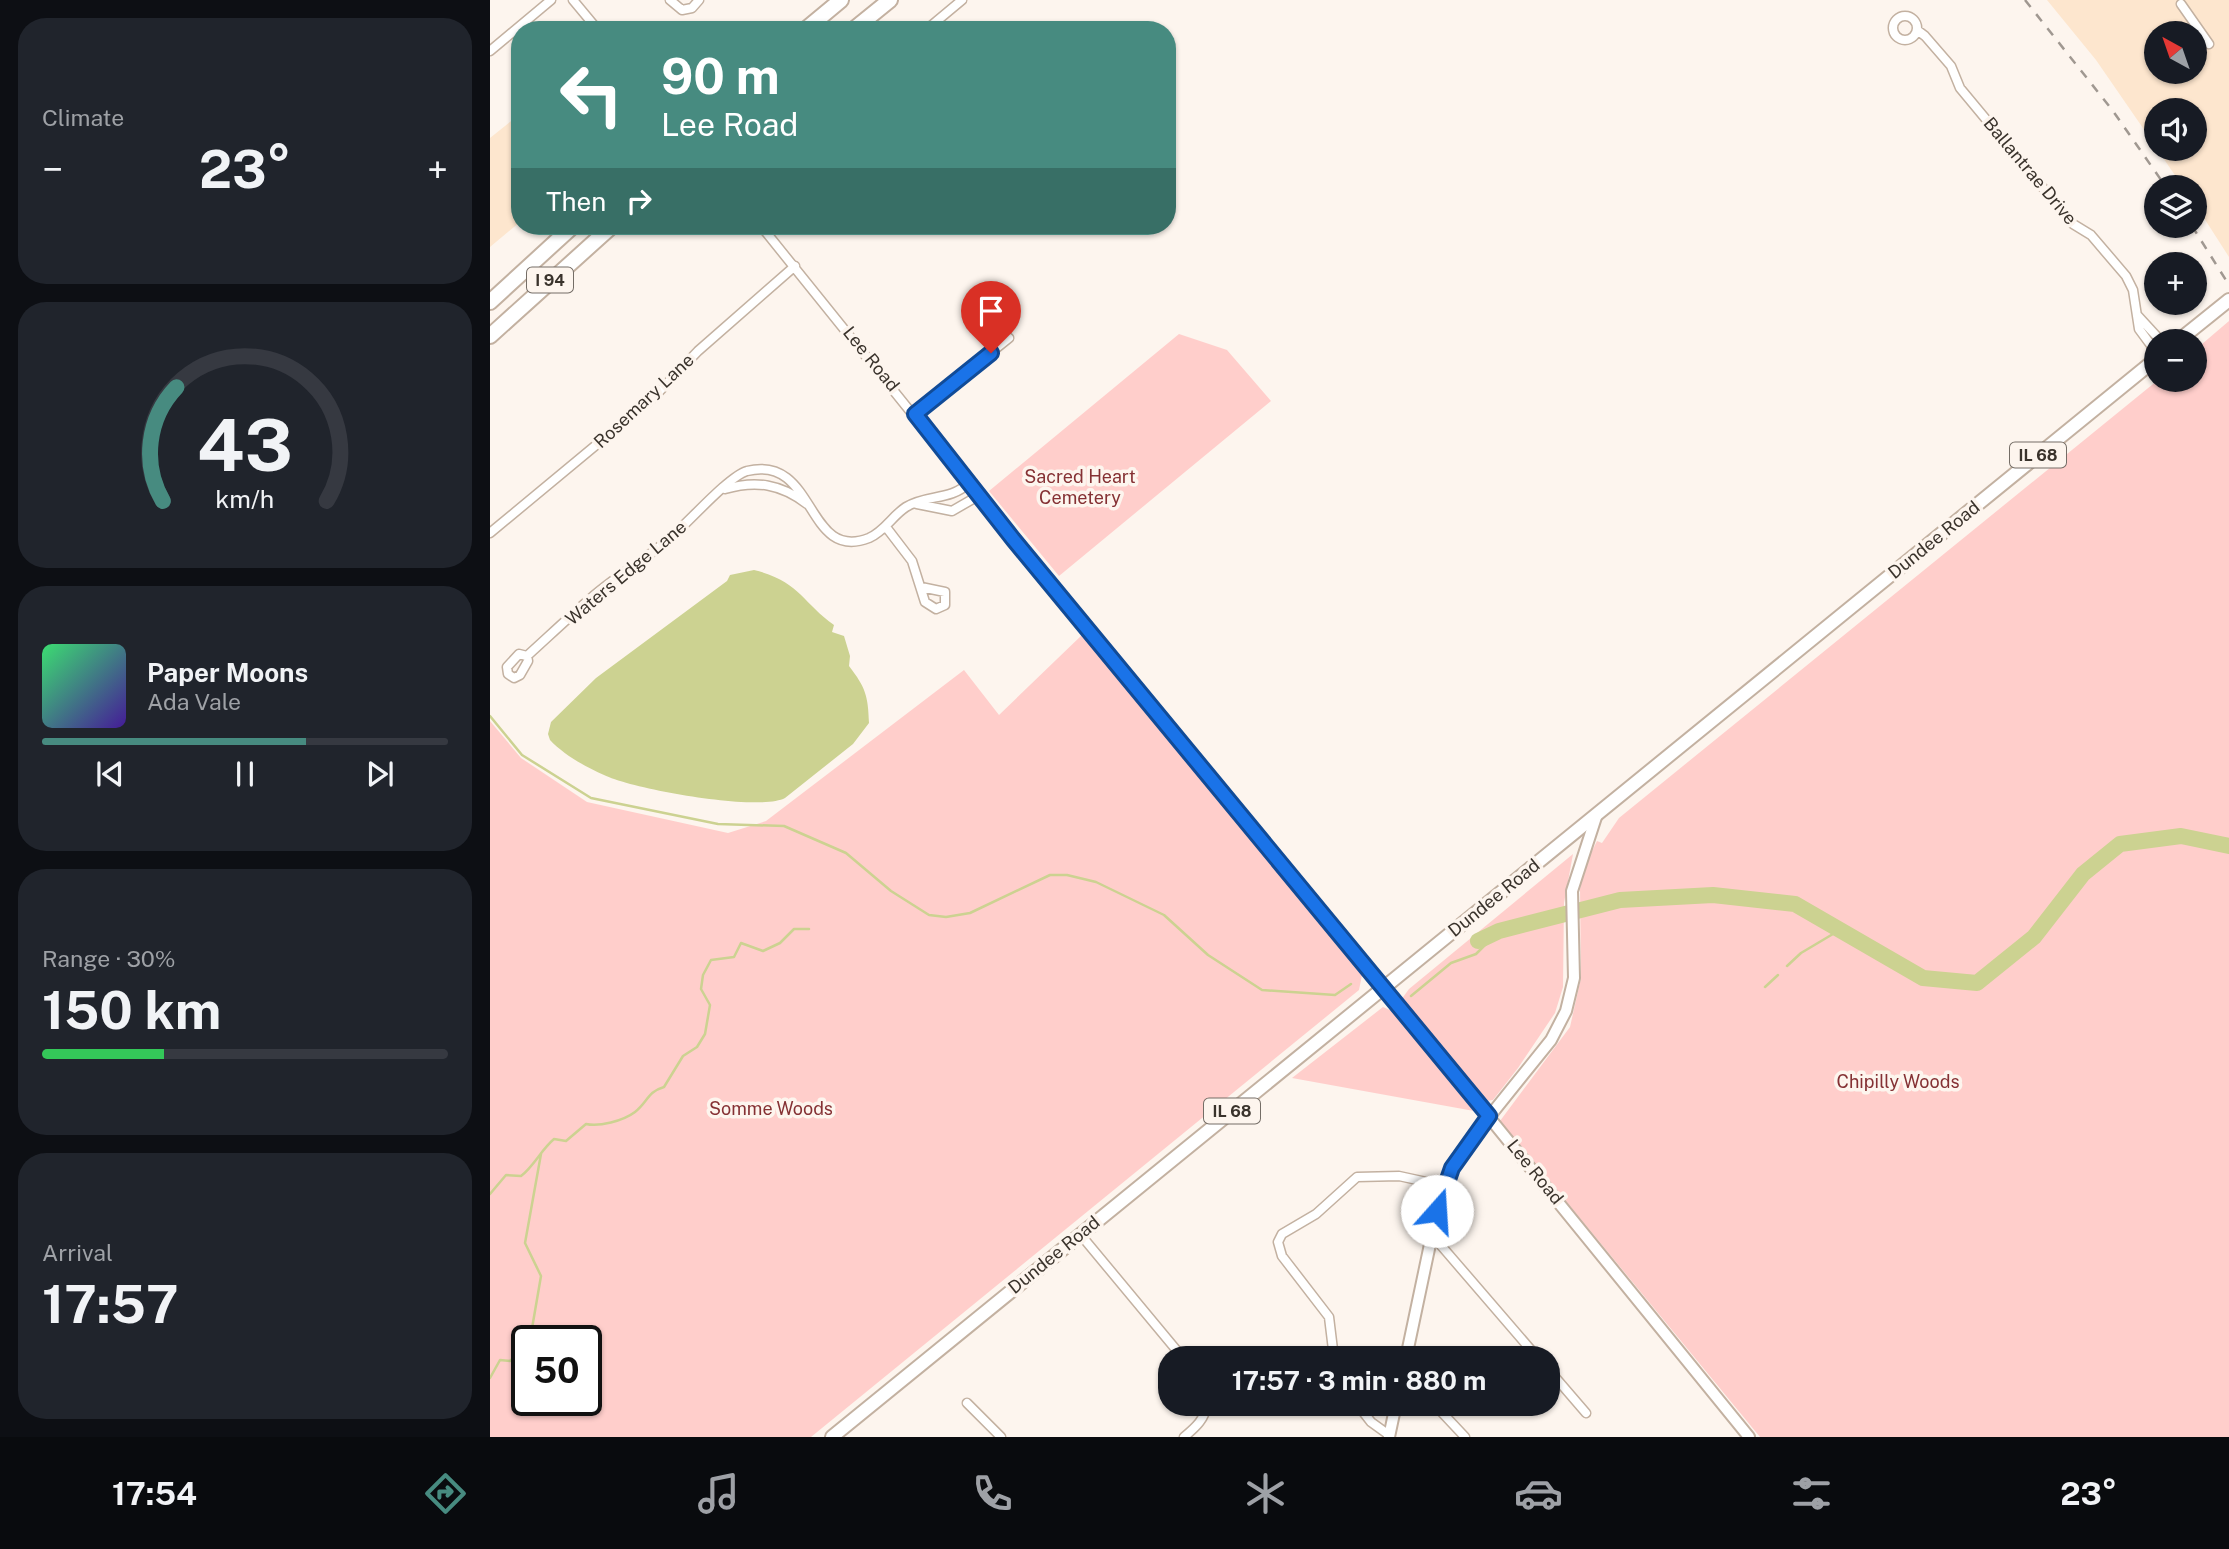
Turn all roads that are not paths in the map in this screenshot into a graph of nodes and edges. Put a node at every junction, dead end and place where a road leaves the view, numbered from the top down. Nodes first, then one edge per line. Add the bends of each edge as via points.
1 (551, 0) edge
2 (573, 0) edge
3 (670, 0) edge
4 (699, 0) edge
5 (841, 0) edge
6 (890, 0) edge
7 (962, 0) edge
8 (2181, 4) dead end
9 (526, 21) edge
10 (590, 21) edge
11 (816, 21) edge
12 (864, 21) edge
13 (937, 21) edge
14 (1917, 30) dead end
15 (511, 33) edge
16 (2209, 44) dead end
17 (490, 51) edge
18 (563, 235) edge
19 (602, 235) edge
20 (768, 235) edge
21 (795, 267) junction
22 (2229, 300) edge
23 (490, 302) edge
24 (2135, 314) junction
25 (2149, 329) edge
26 (2193, 329) edge
27 (490, 336) edge
28 (2144, 336) edge
29 (1009, 338) dead end
30 (2144, 369) edge
31 (915, 414) junction
32 (970, 483) junction
33 (725, 489) junction
34 (978, 496) junction
35 (914, 503) junction
36 (807, 504) junction
37 (886, 527) junction
38 (490, 533) edge
39 (921, 587) dead end
40 (527, 656) dead end
41 (1597, 814) junction
42 (1384, 988) junction
43 (1489, 1116) junction
44 (1445, 1186) junction
45 (1080, 1234) junction
46 (1432, 1235) junction
47 (1173, 1346) edge
48 (1332, 1346) edge
49 (1409, 1346) edge
50 (1528, 1346) edge
51 (1560, 1383) edge
52 (967, 1403) dead end
53 (1586, 1413) dead end
54 (1202, 1416) edge
55 (1366, 1416) edge
56 (1393, 1416) edge
57 (1445, 1416) edge
58 (1389, 1436) edge
59 (1747, 1436) edge
60 (832, 1437) edge
61 (1001, 1437) edge
62 (1184, 1437) edge
63 (1465, 1437) edge

1 - 9 street
2 - 10 street
3 - 4 street via 682,10
5 - 11 highway
6 - 12 highway
7 - 13 street
8 - 16 street
14 - 24 street, Ballantrae Drive via 1951,66 1960,88 2073,224 2091,235 2126,276 2133,290
15 - 17 street
18 - 23 highway, I 94
19 - 27 highway, I 94
20 - 21 street, Lee Road
21 - 31 street, Lee Road
21 - 38 street, Rosemary Lane via 698,351 654,397
22 - 26 main road
24 - 25 street
24 - 28 street, Ballantrae Drive
29 - 31 street
30 - 41 main road, Dundee Road / IL 68
31 - 32 street, Lee Road
32 - 34 street, Lee Road
32 - 35 street via 949,497
33 - 36 street, Waters Edge Lane via 762,484 785,490
33 - 36 street, Waters Edge Lane via 743,472 770,470 796,484
33 - 40 street, Waters Edge Lane
34 - 35 street via 947,512
34 - 42 street, Lee Road
35 - 37 street, Waters Edge Lane
36 - 37 street, Waters Edge Lane via 823,528 847,541 870,537
37 - 39 street via 907,552
41 - 42 main road, Dundee Road / IL 68
41 - 43 main road via 1583,849 1572,901 1574,978 1566,1011 1551,1040
42 - 43 main road, Lee Road
42 - 45 main road, Dundee Road / IL 68
43 - 44 main road via 1464,1149
43 - 59 main road, Lee Road
44 - 46 main road
44 - 48 street via 1399,1176 1357,1177 1316,1214 1282,1234 1278,1242 1282,1256 1328,1317
45 - 47 street
45 - 60 main road, Dundee Road / IL 68
46 - 49 main road
46 - 50 street
51 - 53 street
52 - 61 street
54 - 62 street
55 - 58 street
56 - 58 main road
57 - 63 street

